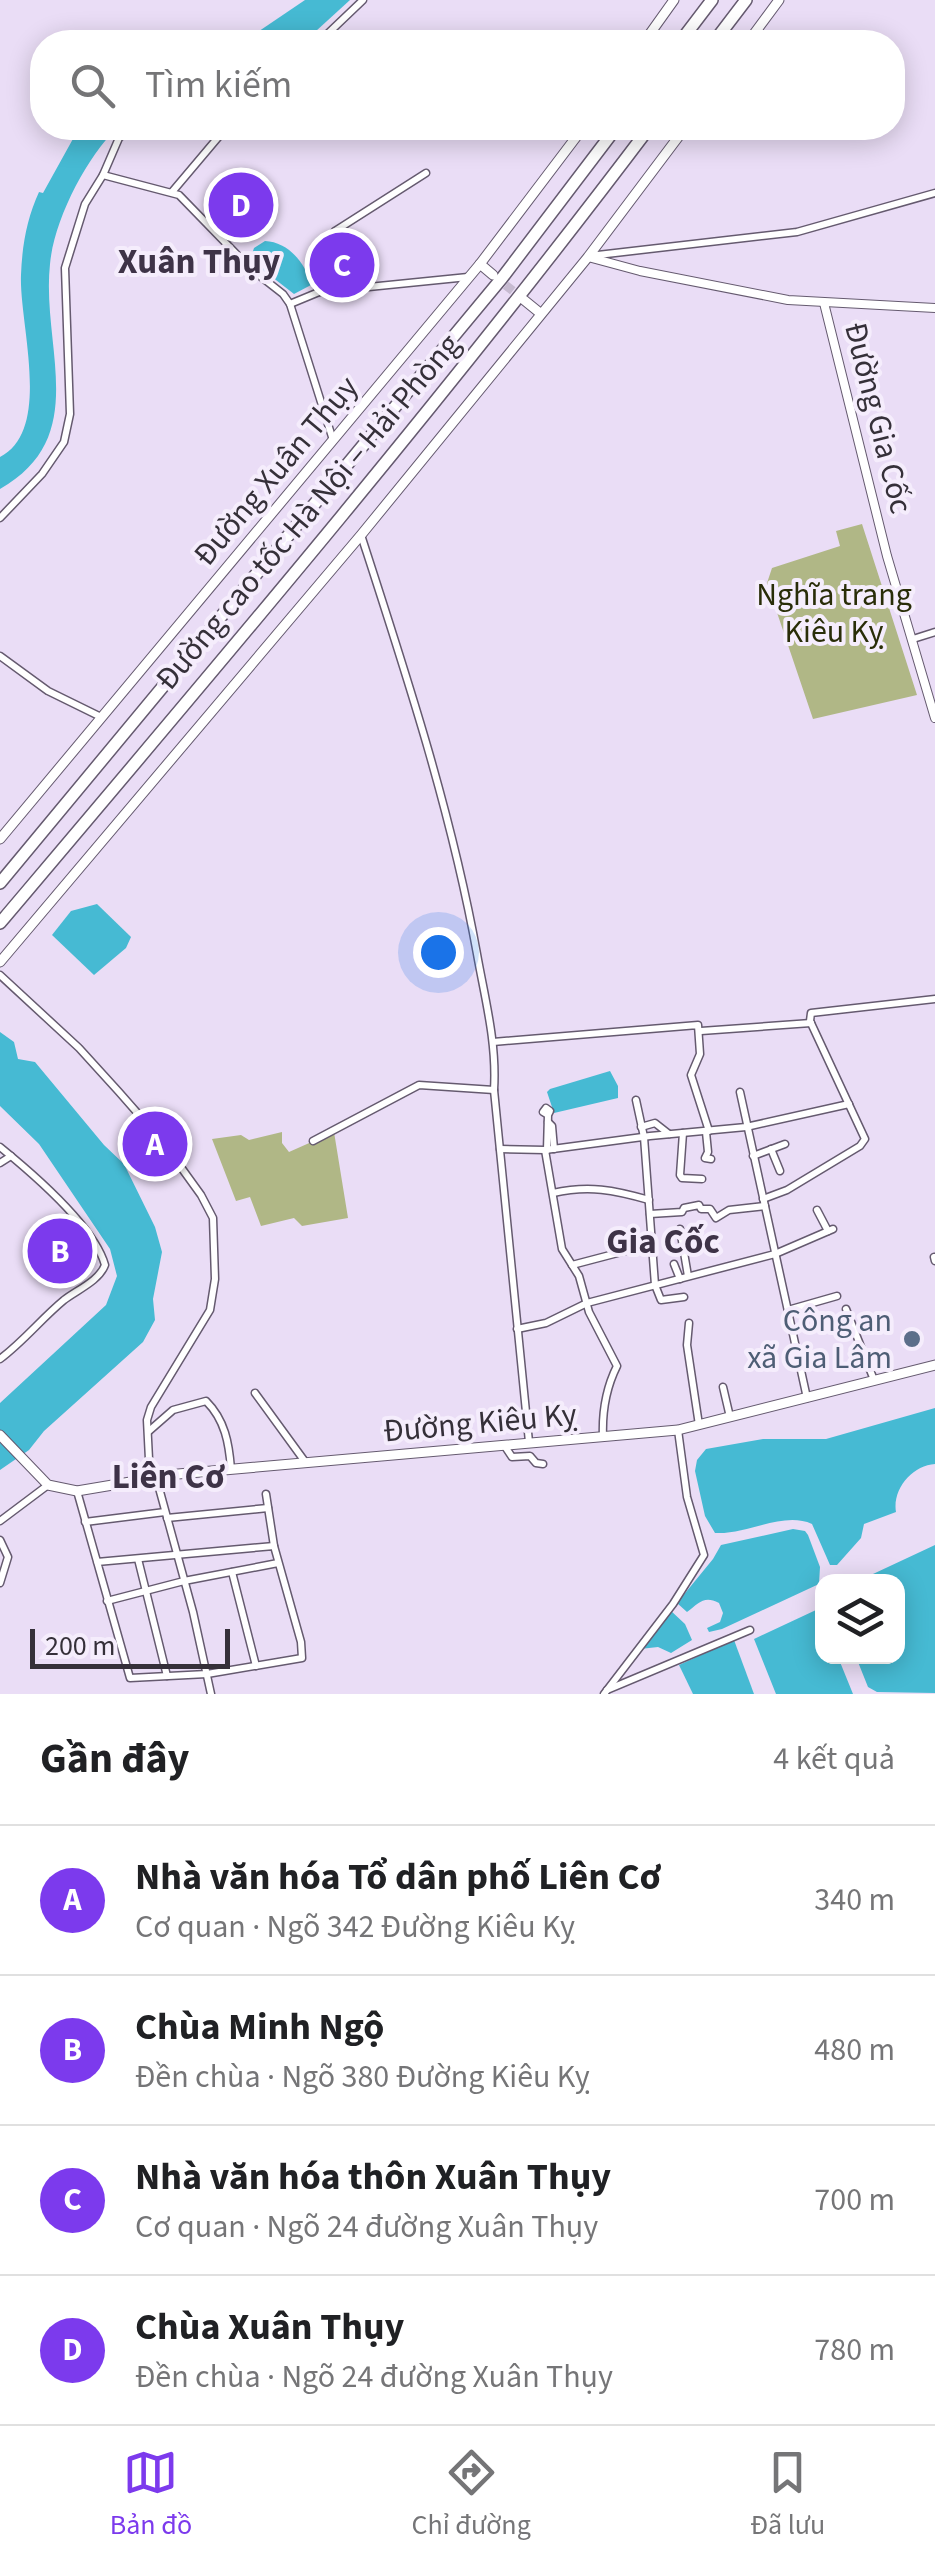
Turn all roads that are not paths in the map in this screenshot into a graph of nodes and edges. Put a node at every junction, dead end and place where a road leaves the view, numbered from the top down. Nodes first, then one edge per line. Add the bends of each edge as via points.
1 (364, 0) edge
2 (674, 0) edge
3 (704, 0) edge
4 (712, 0) edge
5 (746, 0) edge
6 (779, 0) edge
7 (331, 30) edge
8 (653, 30) edge
9 (681, 30) edge
10 (689, 30) edge
11 (723, 30) edge
12 (757, 30) edge
13 (120, 140) edge
14 (216, 140) edge
15 (574, 140) edge
16 (599, 140) edge
17 (607, 140) edge
18 (641, 140) edge
19 (677, 140) edge
20 (426, 173) dead end
21 (103, 175) junction
22 (172, 192) junction
23 (935, 193) edge
24 (634, 251) junction
25 (588, 256) junction
26 (480, 264) junction
27 (632, 267) junction
28 (493, 275) tunnel mouth
29 (469, 276) junction
30 (318, 292) junction
31 (524, 300) tunnel mouth
32 (824, 303) junction
33 (290, 304) junction
34 (935, 308) edge
35 (540, 313) junction
36 (334, 442) junction
37 (0, 518) edge
38 (361, 535) junction
39 (240, 598) junction
40 (935, 632) edge
41 (913, 639) junction
42 (0, 656) edge
43 (102, 718) junction
44 (935, 718) edge
45 (0, 839) edge
46 (0, 883) edge
47 (0, 923) edge
48 (0, 962) edge
49 (0, 974) edge
50 (935, 998) edge
51 (811, 1023) junction
52 (701, 1031) junction
53 (493, 1042) junction
54 (494, 1090) junction
55 (740, 1092) dead end
56 (544, 1094) dead end
57 (636, 1100) dead end
58 (849, 1104) junction
59 (641, 1127) junction
60 (746, 1128) junction
61 (707, 1131) junction
62 (682, 1133) junction
63 (669, 1134) junction
64 (644, 1137) junction
65 (312, 1141) dead end
66 (785, 1144) dead end
67 (0, 1147) edge
68 (500, 1149) junction
69 (770, 1149) junction
70 (548, 1150) junction
71 (11, 1156) junction
72 (753, 1156) junction
73 (711, 1159) dead end
74 (0, 1163) edge
75 (780, 1171) dead end
76 (702, 1178) dead end
77 (552, 1194) junction
78 (649, 1200) junction
79 (764, 1202) junction
80 (817, 1210) dead end
81 (650, 1214) junction
82 (680, 1228) dead end
83 (652, 1244) junction
84 (776, 1254) junction
85 (674, 1264) dead end
86 (572, 1265) junction
87 (684, 1278) junction
88 (655, 1286) junction
89 (837, 1296) dead end
90 (684, 1297) dead end
91 (587, 1302) junction
92 (788, 1310) junction
93 (846, 1310) dead end
94 (689, 1324) dead end
95 (518, 1330) junction
96 (0, 1359) edge
97 (935, 1365) edge
98 (874, 1380) junction
99 (723, 1387) dead end
100 (255, 1393) dead end
101 (808, 1398) junction
102 (730, 1417) junction
103 (700, 1425) junction
104 (678, 1430) junction
105 (148, 1432) junction
106 (0, 1435) edge
107 (603, 1438) junction
108 (529, 1442) junction
109 (504, 1444) junction
110 (306, 1462) junction
111 (543, 1464) dead end
112 (231, 1469) junction
113 (153, 1478) junction
114 (48, 1485) junction
115 (77, 1491) junction
116 (266, 1494) dead end
117 (268, 1508) junction
118 (166, 1515) junction
119 (0, 1521) edge
120 (84, 1522) junction
121 (0, 1540) edge
122 (274, 1546) junction
123 (177, 1556) junction
124 (138, 1559) junction
125 (97, 1562) junction
126 (278, 1563) junction
127 (232, 1572) junction
128 (184, 1581) junction
129 (0, 1584) edge
130 (146, 1591) junction
131 (107, 1601) junction
132 (750, 1630) dead end
133 (256, 1666) junction
134 (207, 1674) junction
135 (167, 1676) junction
136 (605, 1692) edge
137 (211, 1694) edge

1 - 7 street
2 - 8 main road
3 - 9 highway
4 - 10 highway
5 - 11 highway
6 - 12 main road
13 - 21 street
14 - 22 street
15 - 26 main road, Đường Xuân Thụy
16 - 39 highway via 500,276
17 - 39 highway, Đường cao tốc Hà Nội – Hải Phòng
18 - 47 highway, Đường cao tốc Hà Nội – Hải Phòng via 523,294
19 - 25 main road
20 - 30 street via 335,231 310,266
21 - 22 street
21 - 37 street via 81,212 64,268 68,428 56,458
22 - 33 street
23 - 24 street via 797,232
24 - 25 street
24 - 27 street
25 - 27 street
25 - 35 main road
26 - 28 main road
26 - 29 main road, Đường Xuân Thụy
27 - 32 street
29 - 30 street
29 - 36 main road, Đường Xuân Thụy
30 - 33 street
31 - 35 main road
32 - 34 street
32 - 41 street, Đường Gia Cốc
33 - 36 street
35 - 38 main road
36 - 43 main road, Đường Xuân Thụy
38 - 48 main road
38 - 53 street via 446,807
39 - 46 highway, Đường cao tốc Hà Nội – Hải Phòng
40 - 41 street
41 - 44 street, Đường Gia Cốc
42 - 43 street
43 - 45 main road, Đường Xuân Thụy
49 - 105 street via 79,1048 162,1141 213,1218 210,1310 151,1407
50 - 51 street via 819,1010 811,1013
51 - 52 street
51 - 58 street
52 - 53 street via 694,1024
52 - 61 street via 690,1075
53 - 54 street
54 - 65 street via 418,1084
54 - 68 street
55 - 60 street
56 - 70 street
57 - 59 street
58 - 60 street
58 - 79 street via 864,1135 860,1146
59 - 63 street via 655,1124
59 - 64 street
60 - 61 street
60 - 72 street
61 - 62 street
61 - 73 street
62 - 63 street
62 - 76 street via 680,1175
63 - 64 street
64 - 70 street
64 - 78 street
66 - 69 street
67 - 71 street
68 - 70 street
68 - 95 street
69 - 72 street
69 - 75 street
70 - 77 street
71 - 74 street
71 - 96 street via 90,1237 105,1265
72 - 79 street
77 - 78 street via 598,1187
77 - 86 street via 562,1249
78 - 81 street
79 - 81 street via 716,1218 699,1205
79 - 84 street
80 - 84 street via 830,1230
81 - 83 street
82 - 87 street
83 - 86 street
83 - 88 street
84 - 87 street
84 - 92 street
85 - 87 street
86 - 91 street
87 - 88 street
88 - 90 street via 661,1300
88 - 91 street
89 - 92 street
91 - 95 street
91 - 107 street via 617,1366 602,1414
92 - 101 street
93 - 98 street
94 - 103 street
95 - 108 street
97 - 98 main road, Đường Kiêu Kỵ
98 - 101 main road, Đường Kiêu Kỵ
99 - 102 street
100 - 110 street
101 - 102 main road, Đường Kiêu Kỵ
102 - 103 main road, Đường Kiêu Kỵ
103 - 104 main road, Đường Kiêu Kỵ
104 - 107 main road, Đường Kiêu Kỵ
104 - 136 street via 704,1555
105 - 112 street via 173,1410 206,1401 224,1428
105 - 113 street
106 - 114 main road, Đường Kiêu Kỵ
107 - 108 main road, Đường Kiêu Kỵ
108 - 109 main road, Đường Kiêu Kỵ
109 - 110 main road, Đường Kiêu Kỵ
109 - 111 street via 508,1456
110 - 112 main road, Đường Kiêu Kỵ
112 - 113 main road, Đường Kiêu Kỵ
113 - 115 main road, Đường Kiêu Kỵ
113 - 118 street
114 - 115 main road, Đường Kiêu Kỵ
114 - 119 street
115 - 120 street
116 - 117 street
117 - 118 street
117 - 122 street
118 - 120 street
118 - 123 street
120 - 125 street
121 - 129 street via 8,1556
122 - 123 street
122 - 126 street
123 - 124 street
123 - 128 street
124 - 125 street
124 - 130 street
125 - 131 street
126 - 127 street
126 - 133 street via 304,1653 298,1661
127 - 128 street
127 - 133 street
128 - 130 street
128 - 134 street
130 - 131 street
130 - 135 street
131 - 135 street via 127,1674 140,1682
132 - 136 street
133 - 134 street
134 - 135 street
134 - 137 street

